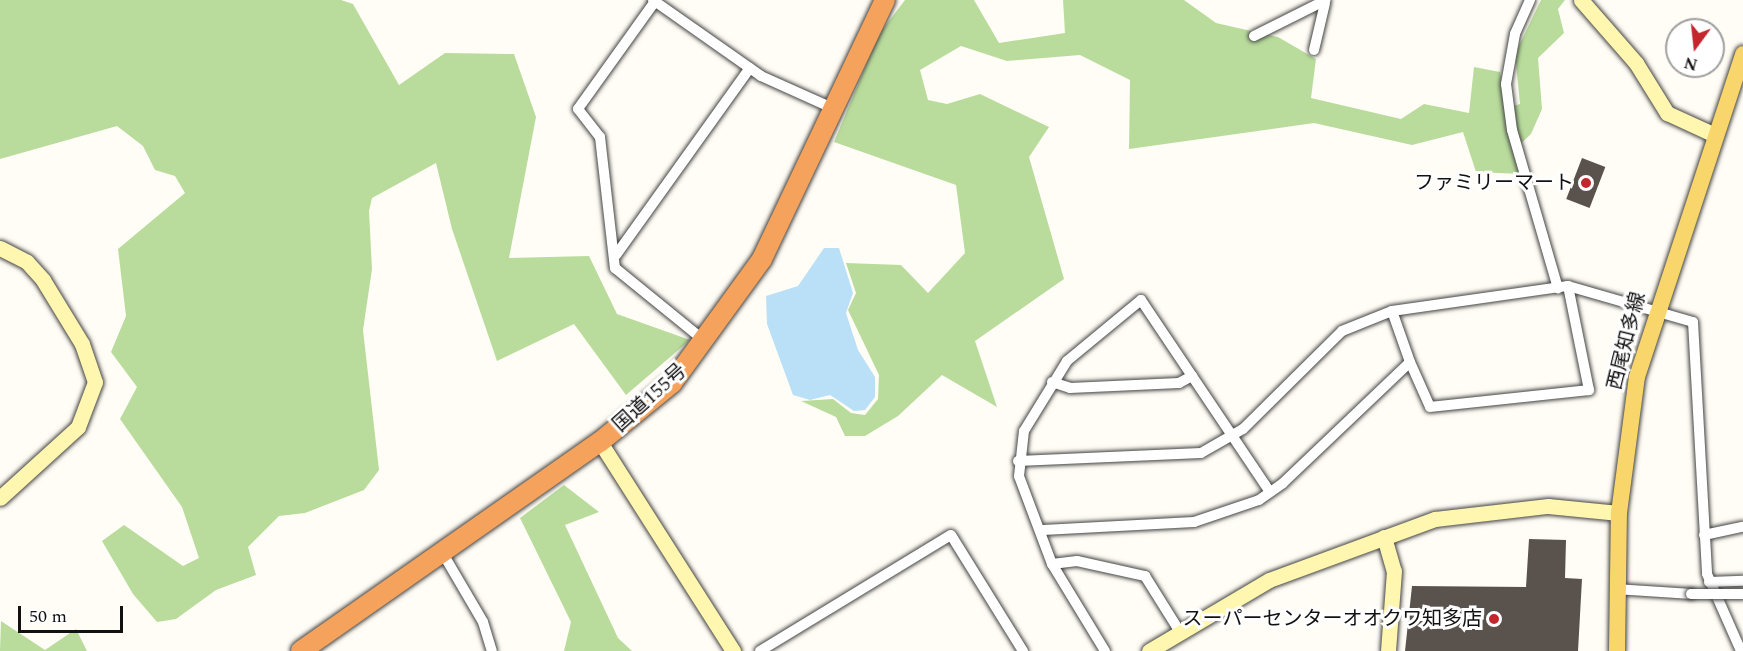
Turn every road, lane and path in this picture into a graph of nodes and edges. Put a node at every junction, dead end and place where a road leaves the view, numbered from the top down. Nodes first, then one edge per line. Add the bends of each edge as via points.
1 (885, 0) edge
2 (1530, 0) edge
3 (1581, 0) edge
4 (654, 1) edge
5 (1326, 2) edge
6 (1254, 36) dead end
7 (1314, 50) dead end
8 (1743, 54) edge
9 (750, 69) junction
10 (830, 107) junction
11 (1715, 135) junction
12 (0, 248) edge
13 (616, 255) junction
14 (1563, 287) junction
15 (1392, 311) junction
16 (1655, 311) junction
17 (706, 342) junction
18 (1410, 362) junction
19 (1192, 376) junction
20 (1052, 382) junction
21 (1232, 437) junction
22 (600, 442) junction
23 (1018, 461) junction
24 (1270, 492) junction
25 (0, 498) edge
26 (1619, 513) junction
27 (1743, 527) edge
28 (1043, 530) junction
29 (1704, 535) junction
30 (1384, 537) junction
31 (442, 552) junction
32 (1052, 564) junction
33 (1743, 581) edge
34 (1709, 582) junction
35 (1616, 589) junction
36 (1743, 594) edge
37 (1180, 632) junction
38 (301, 651) edge
39 (492, 651) edge
40 (733, 651) edge
41 (760, 651) edge
42 (1023, 651) edge
43 (1105, 651) edge
44 (1149, 651) edge
45 (1388, 651) edge
46 (1617, 651) edge
47 (1741, 651) edge

1 - 10 highway, 国道155号
2 - 14 street via 1515,34 1506,84 1512,130
3 - 11 street via 1636,63 1666,113
4 - 9 street
4 - 13 street via 578,109 600,137
5 - 6 street
5 - 7 street
8 - 11 main road, 西尾知多線
9 - 10 street
9 - 13 street
10 - 17 highway, 国道155号 via 762,259
11 - 16 main road, 西尾知多線
12 - 25 street via 27,262 43,280 82,344 95,382 78,427
13 - 17 street via 615,268
14 - 15 street
14 - 16 street
14 - 18 street via 1589,390 1430,407
15 - 18 street
15 - 21 street via 1342,331
16 - 26 main road, 西尾知多線 via 1637,377
16 - 29 street via 1693,322
17 - 22 highway, 国道155号 via 672,382
18 - 24 street
19 - 20 street via 1179,383 1070,388
19 - 20 street via 1141,300 1067,361
19 - 21 street
20 - 23 street via 1024,431
21 - 23 street via 1201,453
21 - 24 street
22 - 31 highway, 国道155号
22 - 40 street
23 - 28 street
24 - 28 street via 1194,522
26 - 30 street via 1548,506 1435,519
26 - 35 main road, 西尾知多線
27 - 29 street
28 - 32 street
29 - 34 street
30 - 37 street via 1269,580
30 - 45 street via 1394,571
31 - 38 highway, 国道155号
31 - 39 street via 478,612
32 - 37 street via 1077,561 1145,576
32 - 43 street
33 - 34 street
34 - 47 street
35 - 36 street, bridge
35 - 46 main road, 西尾知多線
37 - 44 street
41 - 42 street via 951,535

